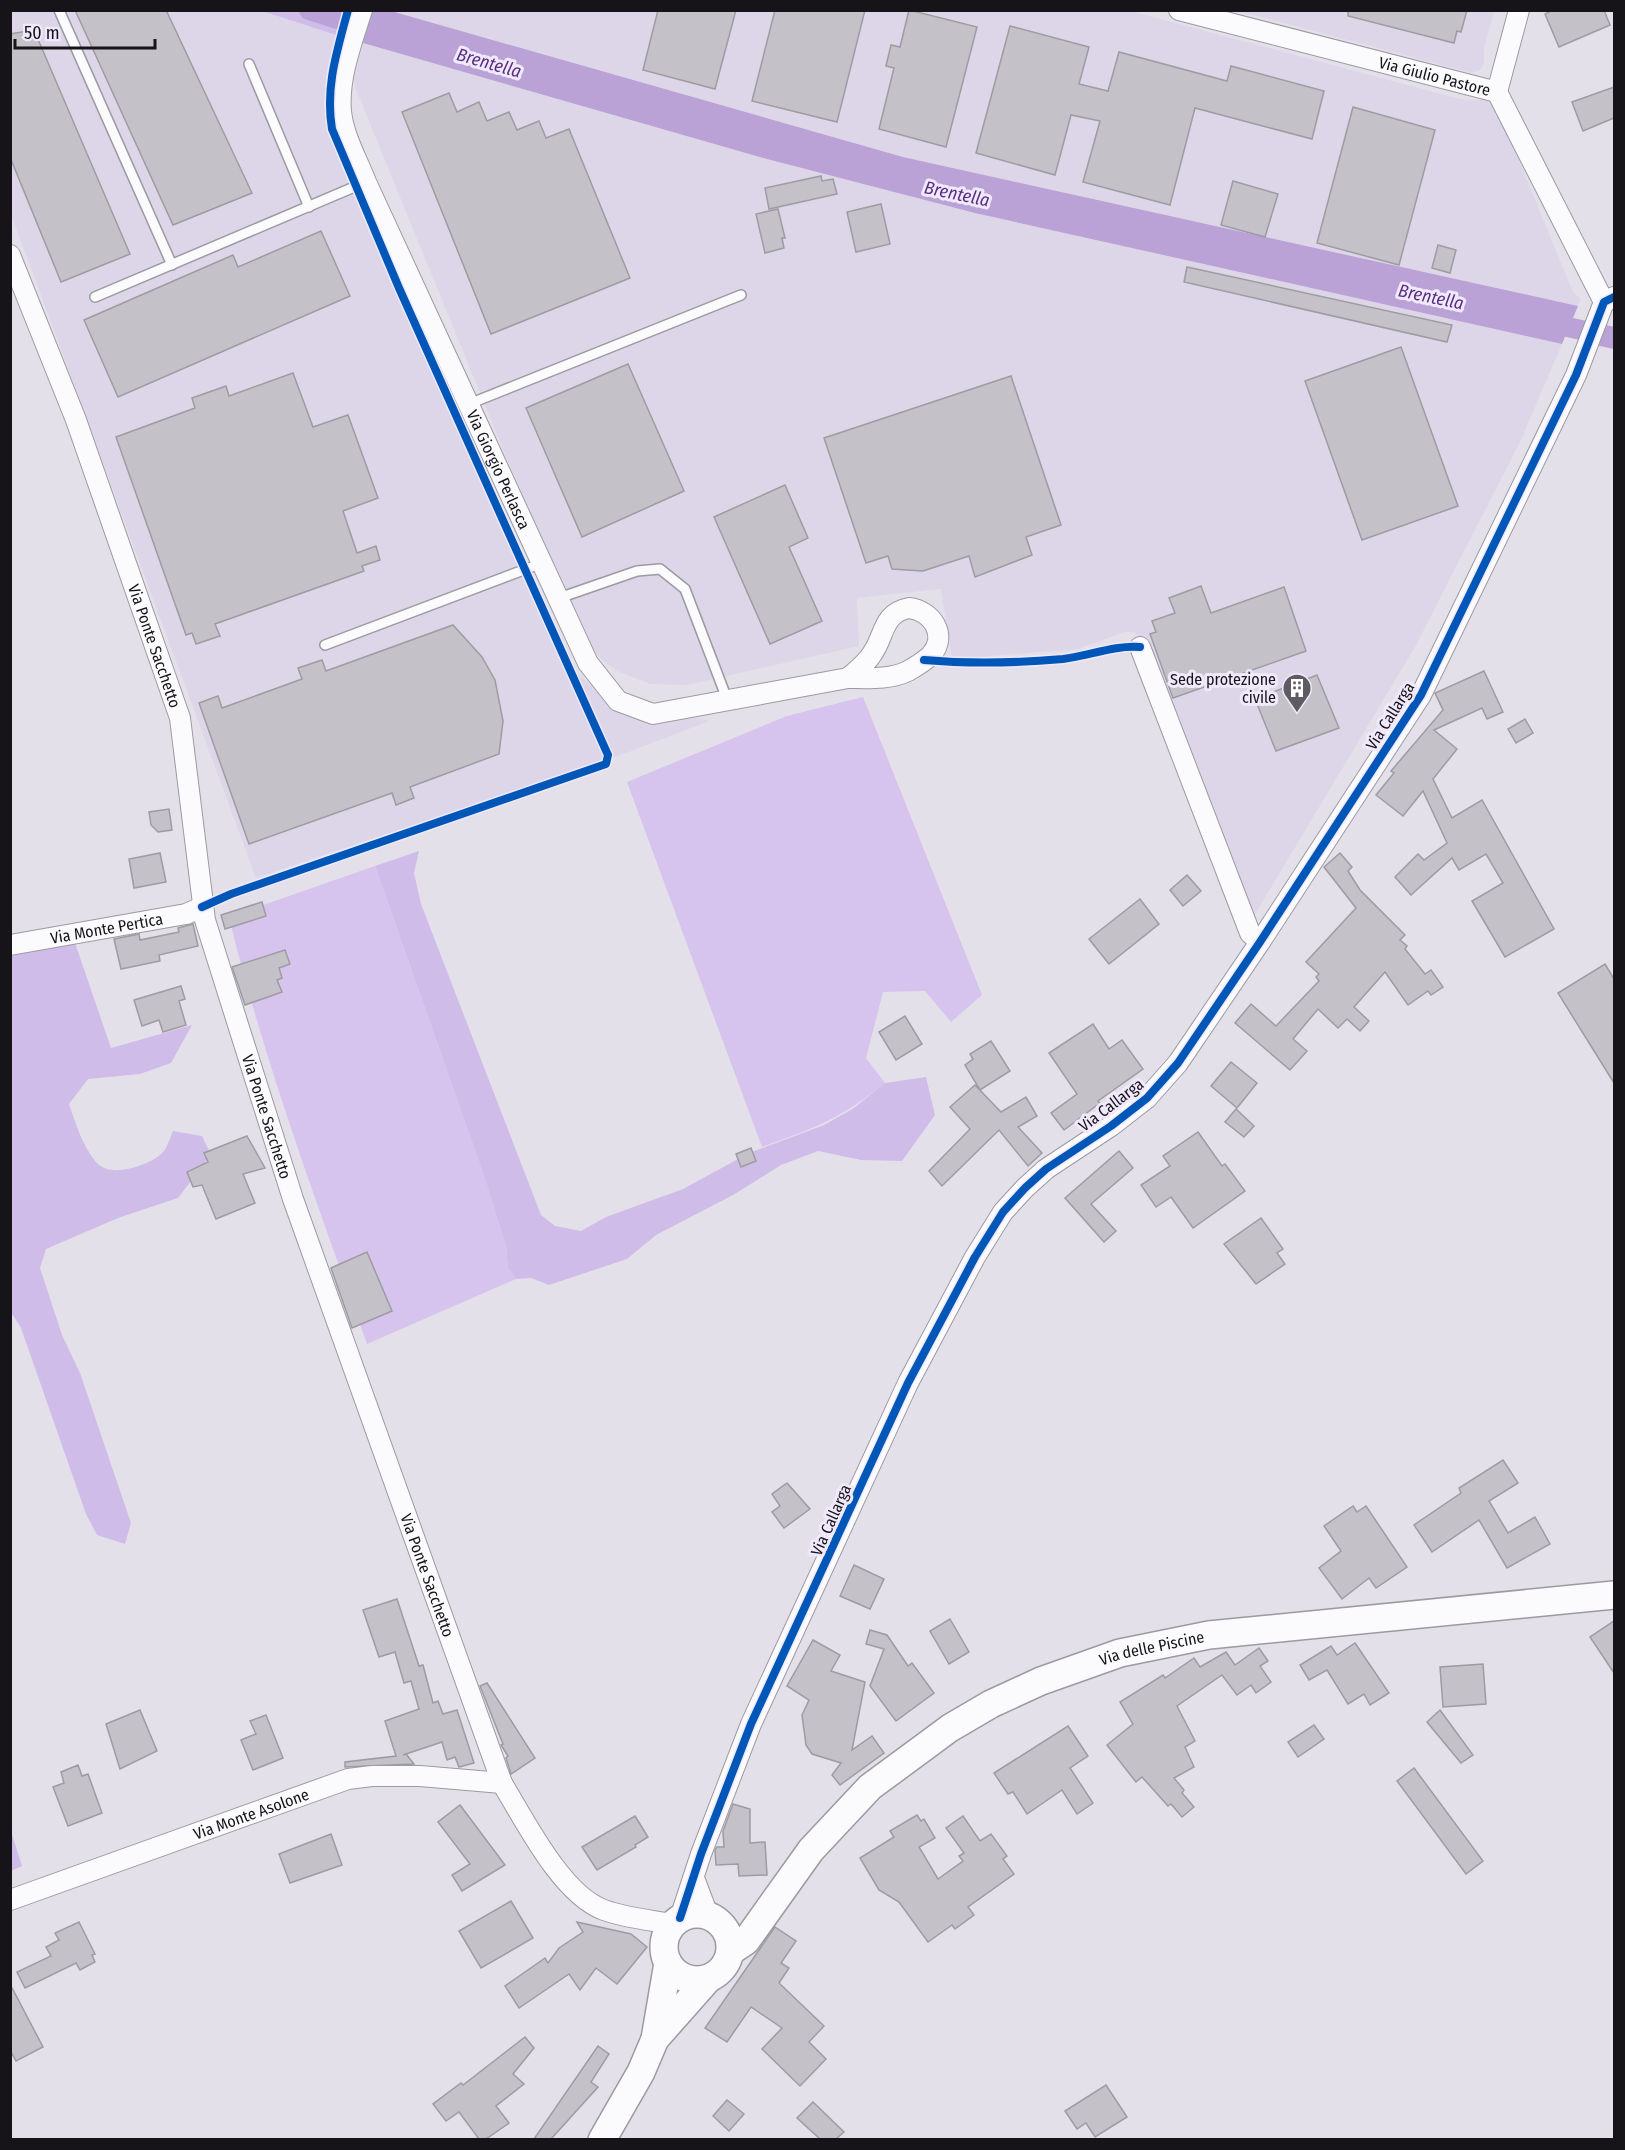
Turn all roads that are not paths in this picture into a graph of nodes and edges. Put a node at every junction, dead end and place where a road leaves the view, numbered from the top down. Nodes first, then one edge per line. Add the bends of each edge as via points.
1 (59, 10) edge
2 (362, 10) edge
3 (1179, 10) edge
4 (1519, 10) edge
5 (249, 64) dead end
6 (1497, 92) junction
7 (366, 182) junction
8 (309, 207) junction
9 (10, 255) edge
10 (172, 265) junction
11 (741, 295) dead end
12 (96, 297) dead end
13 (1609, 300) edge
14 (469, 404) junction
15 (542, 562) junction
16 (559, 598) junction
17 (325, 645) dead end
18 (1140, 647) dead end
19 (848, 678) junction
20 (726, 699) junction
21 (202, 907) junction
22 (1260, 942) junction
23 (10, 945) edge
24 (1614, 1595) edge
25 (502, 1783) junction
26 (694, 1878) junction
27 (10, 1900) edge
28 (773, 1900) junction
29 (715, 1919) junction
30 (672, 1926) junction
31 (730, 1951) junction
32 (668, 1964) junction
33 (708, 1978) junction
34 (655, 2039) junction
35 (602, 2139) edge

1 - 10 lane
2 - 7 street, Via Giorgio Perlasca via 348,55 341,112
3 - 6 street, Via Giulio Pastore
4 - 6 street
5 - 8 lane
6 - 13 street, Via Giulio Pastore
7 - 8 lane
7 - 14 street, Via Giorgio Perlasca
8 - 10 lane
9 - 21 street, Via Ponte Sacchetto via 76,420 180,718
10 - 12 lane
11 - 14 lane
13 - 22 street, Via Callarga via 1420,694
14 - 15 street, Via Giorgio Perlasca
15 - 16 street, Via Giorgio Perlasca
15 - 17 lane
16 - 20 street, Via Giorgio Perlasca via 588,663 618,701 653,714
16 - 20 lane via 637,571 660,569 685,589
18 - 22 street via 1250,933
19 - 19 street, Via Giorgio Perlasca via 885,678 907,672 924,660 938,640 931,618 917,609 892,614 870,657
19 - 20 street, Via Giorgio Perlasca
21 - 23 street, Via Monte Pertica via 186,914
21 - 25 street, Via Ponte Sacchetto via 293,1199
22 - 26 street, Via Callarga via 1178,1063 1148,1098 1025,1188 1003,1212 975,1257 908,1383 751,1724
24 - 28 street, Via delle Piscine via 1209,1635 1163,1642 1081,1665 991,1704 907,1758 839,1818
25 - 27 street, Via Monte Asolone via 420,1776 348,1779
25 - 30 street, Via Ponte Sacchetto via 535,1839 578,1895 603,1910
26 - 29 street
26 - 30 street, Via Callarga
28 - 29 street, Via delle Piscine via 742,1917
28 - 31 street, Via delle Piscine via 746,1941
29 - 30 street, Via delle Piscine via 699,1913
29 - 31 street via 727,1931
30 - 32 street via 664,1955
31 - 33 street, Via delle Piscine via 727,1963
32 - 33 street via 685,1978
32 - 34 street
33 - 34 street, Via delle Piscine
34 - 35 street

